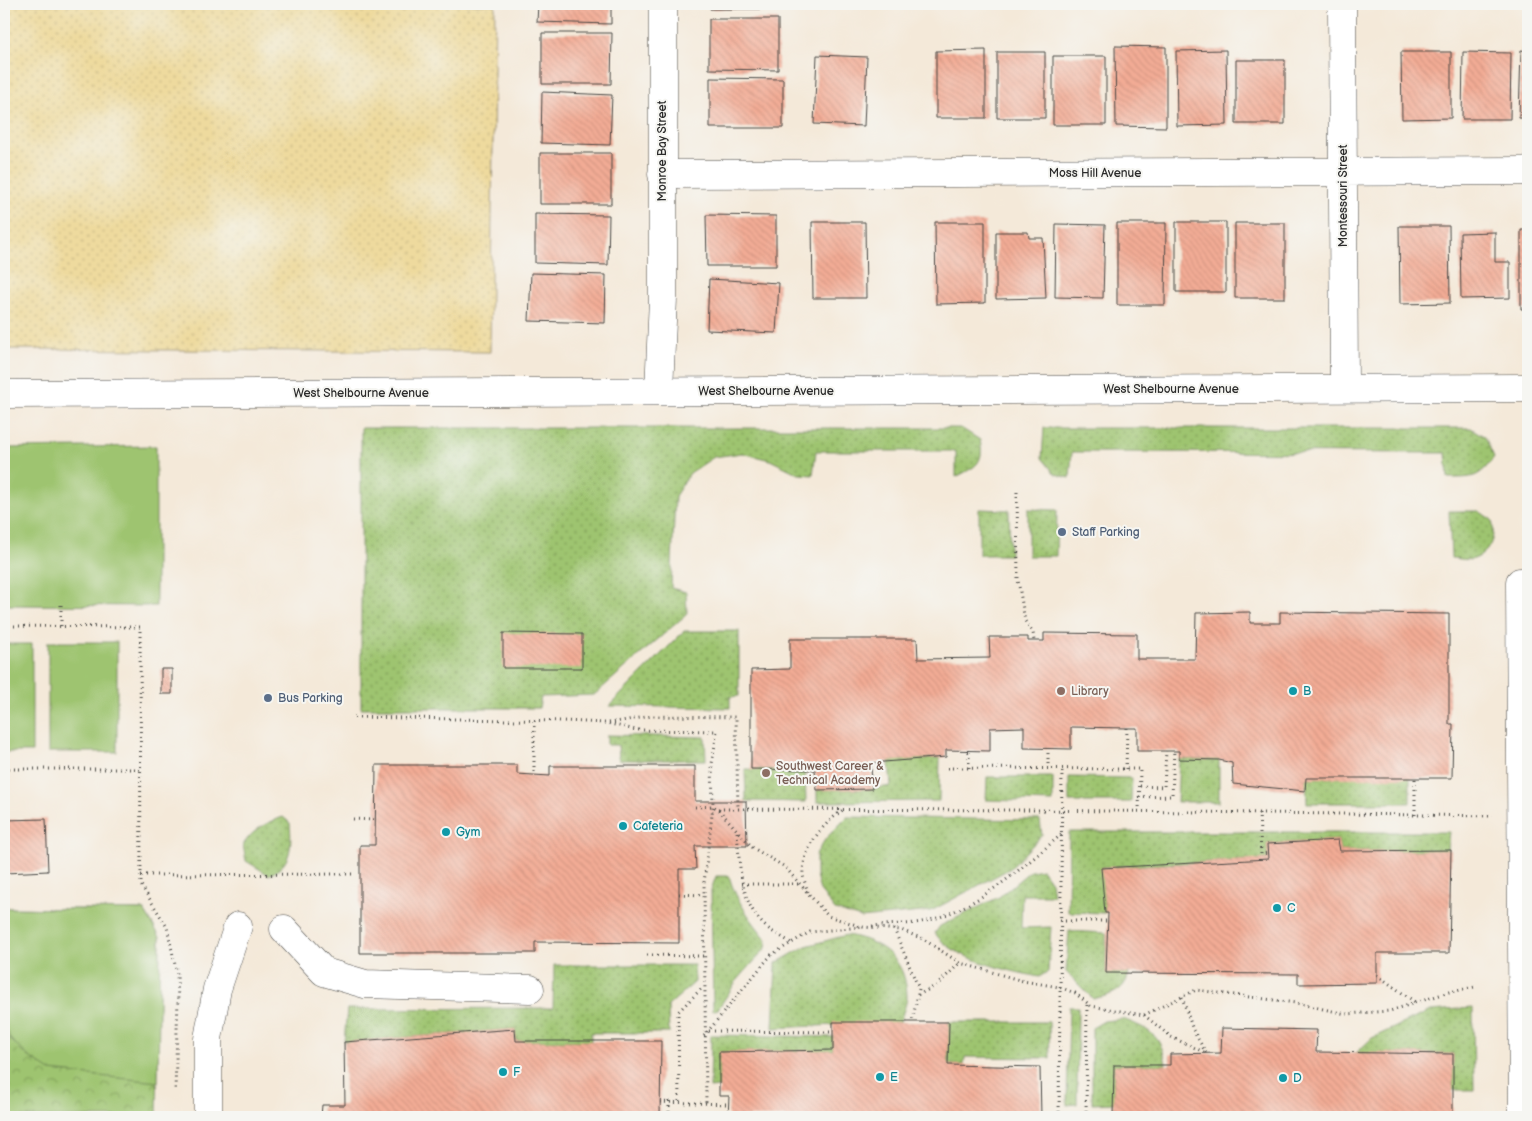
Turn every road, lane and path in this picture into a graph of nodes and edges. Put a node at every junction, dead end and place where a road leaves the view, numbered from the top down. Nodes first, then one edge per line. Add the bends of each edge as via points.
1 (663, 4) edge
2 (1342, 4) edge
3 (1528, 171) edge
4 (1343, 172) junction
5 (662, 174) junction
6 (1344, 388) junction
7 (1528, 388) edge
8 (659, 391) junction
9 (4, 394) edge
10 (1017, 492) dead end
11 (1528, 582) edge
12 (61, 605) dead end
13 (4, 626) edge
14 (61, 626) junction
15 (1034, 641) dead end
16 (354, 717) dead end
17 (534, 721) junction
18 (606, 723) junction
19 (1127, 728) dead end
20 (1048, 748) dead end
21 (969, 750) dead end
22 (1174, 750) dead end
23 (1166, 751) dead end
24 (947, 768) dead end
25 (968, 768) junction
26 (1048, 768) junction
27 (1062, 768) junction
28 (4, 769) edge
29 (1126, 769) junction
30 (141, 770) junction
31 (534, 775) dead end
32 (1415, 778) dead end
33 (1140, 786) junction
34 (1139, 797) junction
35 (713, 806) junction
36 (694, 807) dead end
37 (718, 808) junction
38 (738, 809) junction
39 (844, 809) junction
40 (1062, 810) junction
41 (1139, 811) junction
42 (1259, 813) junction
43 (1415, 815) junction
44 (1522, 816) junction
45 (353, 819) dead end
46 (376, 820) dead end
47 (737, 830) junction
48 (1062, 834) junction
49 (1268, 853) dead end
50 (353, 874) dead end
51 (141, 876) junction
52 (742, 884) junction
53 (800, 884) junction
54 (808, 892) junction
55 (679, 894) dead end
56 (704, 895) junction
57 (1060, 921) junction
58 (1108, 921) dead end
59 (238, 926) dead end
60 (863, 926) junction
61 (284, 929) dead end
62 (894, 930) junction
63 (791, 943) junction
64 (647, 955) dead end
65 (704, 956) junction
66 (960, 963) junction
67 (1377, 975) dead end
68 (704, 986) junction
69 (1475, 987) dead end
70 (1059, 988) junction
71 (530, 989) dead end
72 (918, 995) junction
73 (1182, 997) junction
74 (1087, 1002) junction
75 (1416, 1002) junction
76 (1144, 1015) junction
77 (912, 1022) dead end
78 (708, 1031) junction
79 (833, 1032) dead end
80 (704, 1037) junction
81 (175, 1090) dead end
82 (669, 1101) junction
83 (679, 1101) junction
84 (660, 1102) dead end
85 (706, 1104) junction
86 (729, 1104) dead end
87 (1041, 1116) dead end
88 (1059, 1116) edge
89 (1086, 1116) junction
90 (1113, 1116) edge
91 (208, 1117) edge
92 (669, 1117) edge
93 (1523, 1117) edge

1 - 5 street, Monroe Bay Street
2 - 4 street, Montessouri Street
3 - 4 street, Moss Hill Avenue
4 - 5 street, Moss Hill Avenue
4 - 6 street, Montessouri Street
5 - 8 street, Monroe Bay Street
6 - 7 street, West Shelbourne Avenue
6 - 8 street, West Shelbourne Avenue
8 - 9 street, West Shelbourne Avenue
10 - 15 path via 1018,580 1025,621 1033,632
11 - 44 street via 1520,582
12 - 14 path
13 - 14 path
14 - 30 path via 140,627
16 - 17 path
17 - 18 path
17 - 31 path
18 - 35 path via 636,730 717,731 712,764
18 - 38 path via 652,716 736,717
19 - 29 path
20 - 26 path
21 - 25 path
22 - 34 path via 1172,796
23 - 33 path via 1164,787
24 - 25 path
25 - 26 path
26 - 27 path
27 - 29 path
27 - 40 path
28 - 30 path
29 - 33 path via 1140,769
30 - 51 path
32 - 43 path
33 - 34 path
34 - 41 path
35 - 36 path
35 - 37 path
35 - 56 path
37 - 38 path
37 - 47 path
38 - 39 path
39 - 40 path
39 - 54 path via 826,822 810,846 803,872
40 - 41 path
40 - 48 path
41 - 42 path
42 - 43 path
42 - 49 path via 1261,854
43 - 44 path
44 - 93 street
45 - 46 path
47 - 52 path
47 - 53 path via 752,848 785,867
48 - 57 path
48 - 60 path via 1014,874 970,904 926,922
50 - 51 path
51 - 81 path via 141,885 167,927 177,974
52 - 53 path
52 - 63 path via 749,904 765,926
53 - 54 path
54 - 60 path via 828,916
55 - 56 path
56 - 65 path
57 - 58 path
57 - 70 path
59 - 91 street via 217,989 208,1039
60 - 62 path
60 - 63 path via 810,932
61 - 71 street via 324,972 350,981
62 - 66 path via 923,939
62 - 72 path via 919,989
63 - 78 path via 772,955
64 - 65 path
65 - 68 path
66 - 70 path
66 - 72 path via 936,985
67 - 75 path
68 - 80 path
68 - 83 path via 678,1012
69 - 75 path
70 - 74 path via 1075,993
70 - 88 path
72 - 77 path
73 - 75 path via 1196,990 1231,993 1346,1014 1390,1011
73 - 76 path
73 - 76 path via 1193,1030 1206,1053 1172,1037
74 - 76 path via 1091,1006
74 - 89 path
78 - 79 path
78 - 80 path
80 - 85 path
82 - 83 path
82 - 84 path
82 - 92 path
83 - 85 path
85 - 86 path
87 - 88 path
88 - 89 path
89 - 90 path

